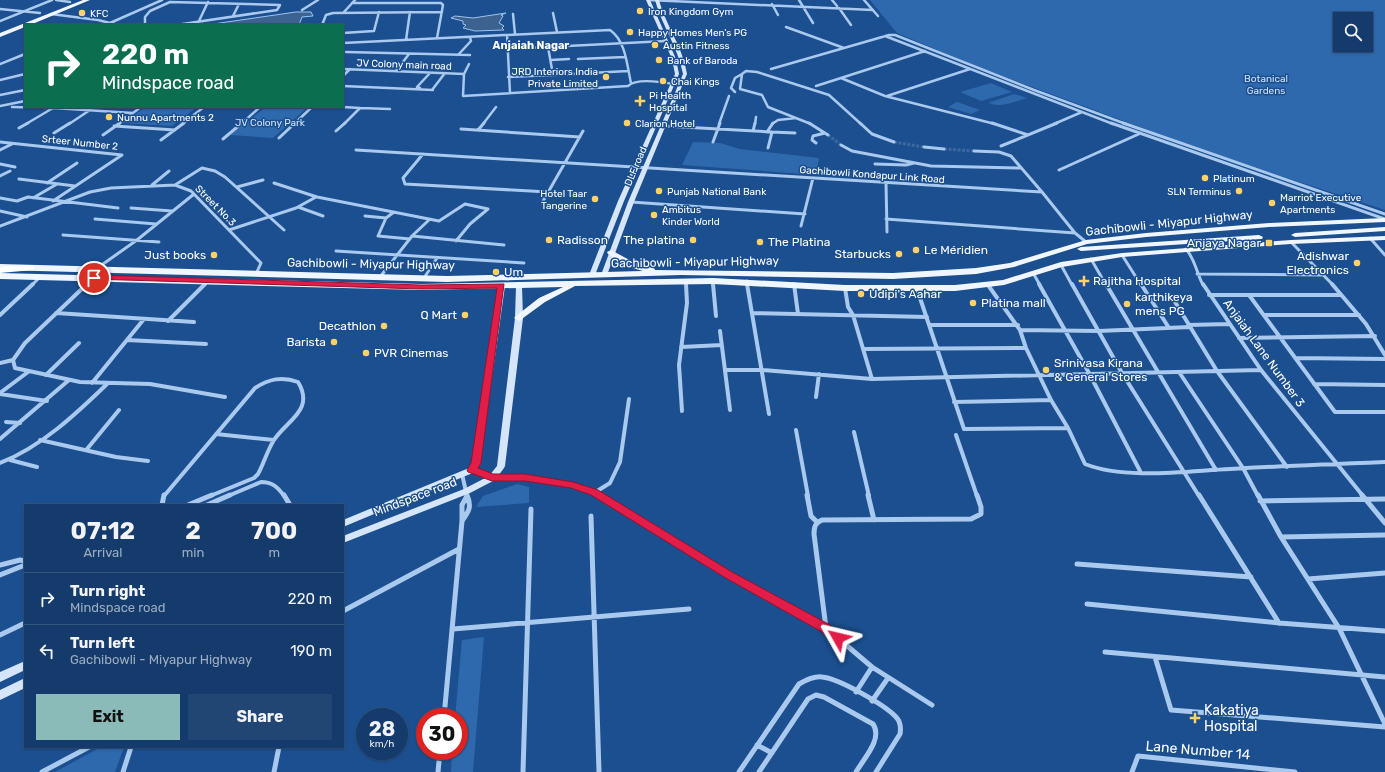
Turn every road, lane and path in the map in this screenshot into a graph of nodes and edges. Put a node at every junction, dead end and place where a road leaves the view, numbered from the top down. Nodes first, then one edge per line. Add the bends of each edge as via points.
1 (52, 0) edge
2 (56, 0) edge
3 (87, 0) edge
4 (162, 0) edge
5 (318, 0) edge
6 (355, 0) edge
7 (648, 0) edge
8 (657, 0) edge
9 (712, 0) edge
10 (799, 0) edge
11 (832, 0) edge
12 (864, 0) edge
13 (72, 1) edge
14 (755, 1) edge
15 (208, 2) junction
16 (352, 3) junction
17 (239, 4) junction
18 (772, 4) junction
19 (803, 5) junction
20 (838, 7) junction
21 (0, 9) edge
22 (873, 9) junction
23 (302, 10) dead end
24 (24, 11) junction
25 (344, 12) junction
26 (379, 12) junction
27 (410, 12) junction
28 (442, 12) junction
29 (40, 13) junction
30 (553, 13) dead end
31 (52, 14) junction
32 (513, 14) dead end
33 (778, 15) dead end
34 (233, 16) junction
35 (878, 16) dead end
36 (0, 21) edge
37 (199, 21) junction
38 (109, 23) junction
39 (813, 23) dead end
40 (27, 24) edge
41 (114, 24) edge
42 (145, 24) edge
43 (182, 24) edge
44 (322, 24) edge
45 (24, 25) edge
46 (851, 25) dead end
47 (786, 27) dead end
48 (0, 30) edge
49 (374, 31) junction
50 (556, 32) junction
51 (344, 33) edge
52 (515, 34) junction
53 (0, 35) edge
54 (507, 35) junction
55 (470, 36) junction
56 (885, 36) junction
57 (437, 38) junction
58 (372, 39) dead end
59 (406, 40) junction
60 (666, 41) junction
61 (344, 43) edge
62 (621, 43) junction
63 (548, 47) junction
64 (844, 48) junction
65 (508, 49) junction
66 (931, 49) junction
67 (924, 51) junction
68 (346, 52) dead end
69 (24, 54) edge
70 (409, 54) junction
71 (458, 55) junction
72 (470, 55) dead end
73 (624, 57) junction
74 (578, 59) dead end
75 (551, 60) junction
76 (569, 60) dead end
77 (0, 64) edge
78 (468, 64) dead end
79 (976, 67) junction
80 (344, 69) edge
81 (350, 69) junction
82 (771, 69) dead end
83 (969, 69) junction
84 (396, 71) junction
85 (628, 71) junction
86 (430, 73) junction
87 (446, 73) junction
88 (24, 74) edge
89 (464, 74) junction
90 (553, 74) junction
91 (742, 74) junction
92 (344, 75) edge
93 (508, 77) junction
94 (841, 78) junction
95 (0, 80) edge
96 (631, 82) junction
97 (673, 84) junction
98 (344, 86) edge
99 (816, 86) dead end
100 (24, 90) edge
101 (432, 90) junction
102 (735, 92) dead end
103 (510, 93) junction
104 (0, 95) edge
105 (728, 96) dead end
106 (887, 96) junction
107 (24, 101) edge
108 (0, 106) edge
109 (12, 107) dead end
110 (24, 107) edge
111 (344, 107) edge
112 (496, 107) dead end
113 (54, 108) edge
114 (140, 108) edge
115 (203, 108) edge
116 (259, 108) edge
117 (311, 108) edge
118 (360, 108) junction
119 (390, 109) dead end
120 (1088, 109) junction
121 (90, 110) junction
122 (1082, 112) junction
123 (133, 113) junction
124 (756, 117) dead end
125 (797, 118) junction
126 (114, 126) junction
127 (664, 126) junction
128 (19, 128) dead end
129 (461, 129) dead end
130 (717, 129) junction
131 (175, 130) junction
132 (478, 130) junction
133 (336, 131) dead end
134 (584, 131) dead end
135 (753, 131) junction
136 (1147, 131) junction
137 (767, 132) junction
138 (772, 132) junction
139 (54, 133) dead end
140 (795, 134) dead end
141 (1028, 134) junction
142 (1140, 134) junction
143 (103, 135) dead end
144 (580, 137) junction
145 (223, 138) dead end
146 (279, 138) dead end
147 (161, 140) dead end
148 (0, 142) edge
149 (713, 142) dead end
150 (894, 142) tunnel mouth
151 (13, 143) junction
152 (816, 143) dead end
153 (841, 145) tunnel mouth
154 (1001, 146) dead end
155 (924, 147) tunnel mouth
156 (768, 148) dead end
157 (944, 149) tunnel mouth
158 (0, 150) edge
159 (356, 150) dead end
160 (974, 151) tunnel mouth
161 (423, 154) junction
162 (77, 163) dead end
163 (565, 163) junction
164 (916, 163) junction
165 (0, 164) edge
166 (875, 164) dead end
167 (635, 166) junction
168 (16, 167) dead end
169 (645, 167) junction
170 (1021, 168) junction
171 (1059, 170) dead end
172 (10, 171) dead end
173 (169, 171) dead end
174 (0, 176) edge
175 (813, 178) junction
176 (19, 179) dead end
177 (263, 180) dead end
178 (48, 183) junction
179 (274, 183) dead end
180 (886, 183) junction
181 (57, 184) junction
182 (152, 185) junction
183 (175, 185) junction
184 (76, 186) junction
185 (237, 187) junction
186 (548, 192) junction
187 (1042, 192) junction
188 (194, 194) junction
189 (317, 197) junction
190 (0, 198) edge
191 (34, 198) junction
192 (53, 201) junction
193 (65, 202) junction
194 (631, 202) junction
195 (542, 203) dead end
196 (298, 207) junction
197 (118, 208) dead end
198 (132, 208) dead end
199 (172, 210) junction
200 (0, 211) edge
201 (395, 212) junction
202 (805, 214) junction
203 (1385, 214) edge
204 (270, 216) junction
205 (323, 216) dead end
206 (365, 216) dead end
207 (27, 217) junction
208 (386, 218) junction
209 (430, 219) junction
210 (886, 219) junction
211 (1385, 219) edge
212 (95, 220) dead end
213 (156, 224) junction
214 (0, 226) edge
215 (801, 226) dead end
216 (1385, 229) edge
217 (229, 230) junction
218 (284, 230) dead end
219 (887, 232) dead end
220 (1075, 233) junction
221 (63, 235) dead end
222 (411, 237) junction
223 (1370, 238) junction
224 (1385, 238) edge
225 (137, 240) junction
226 (456, 241) junction
227 (159, 242) dead end
228 (1086, 242) junction
229 (1291, 242) junction
230 (504, 245) dead end
231 (1186, 249) junction
232 (1061, 250) junction
233 (336, 251) dead end
234 (611, 252) junction
235 (1122, 255) junction
236 (1385, 255) edge
237 (396, 256) junction
238 (437, 258) junction
239 (1091, 259) junction
240 (524, 263) dead end
241 (1061, 265) junction
242 (29, 268) joint
243 (4, 272) edge
244 (664, 272) junction
245 (1033, 273) junction
246 (95, 274) junction
247 (256, 274) junction
248 (1197, 274) junction
249 (592, 275) junction
250 (604, 275) junction
251 (1322, 275) junction
252 (867, 276) junction
253 (893, 276) junction
254 (40, 277) junction
255 (380, 277) junction
256 (424, 278) junction
257 (209, 280) junction
258 (686, 281) junction
259 (713, 281) junction
260 (747, 281) junction
261 (577, 284) junction
262 (794, 284) junction
263 (988, 285) junction
264 (502, 286) junction
265 (519, 286) junction
266 (845, 288) junction
267 (872, 289) junction
268 (899, 289) junction
269 (918, 289) junction
270 (1209, 295) junction
271 (1249, 295) junction
272 (1340, 295) junction
273 (1172, 297) dead end
274 (56, 313) junction
275 (753, 313) junction
276 (798, 314) junction
277 (0, 315) edge
278 (853, 315) junction
279 (1359, 315) junction
280 (716, 316) dead end
281 (1265, 316) junction
282 (927, 317) junction
283 (519, 318) junction
284 (144, 319) junction
285 (168, 321) junction
286 (194, 322) dead end
287 (1229, 324) junction
288 (930, 325) junction
289 (1018, 325) junction
290 (1189, 326) junction
291 (1169, 328) junction
292 (1133, 329) junction
293 (1020, 330) junction
294 (1065, 330) junction
295 (720, 331) dead end
296 (1099, 331) junction
297 (1375, 336) junction
298 (1281, 337) junction
299 (1239, 338) junction
300 (127, 340) junction
301 (79, 343) dead end
302 (206, 344) dead end
303 (722, 345) junction
304 (682, 347) junction
305 (1026, 348) junction
306 (863, 349) junction
307 (937, 349) junction
308 (1385, 355) edge
309 (1295, 358) junction
310 (1385, 359) edge
311 (13, 360) junction
312 (0, 362) edge
313 (725, 370) junction
314 (763, 370) junction
315 (1261, 370) junction
316 (1217, 371) junction
317 (28, 372) junction
318 (1157, 372) junction
319 (1179, 372) junction
320 (1122, 373) junction
321 (819, 374) junction
322 (1039, 374) junction
323 (1089, 374) junction
324 (46, 376) junction
325 (945, 377) junction
326 (872, 379) junction
327 (69, 380) junction
328 (92, 383) junction
329 (107, 384) junction
330 (1314, 384) junction
331 (1385, 385) edge
332 (0, 394) edge
333 (226, 397) dead end
334 (816, 397) dead end
335 (629, 399) dead end
336 (1051, 400) junction
337 (47, 401) junction
338 (954, 402) junction
339 (119, 410) dead end
340 (730, 410) dead end
341 (682, 411) dead end
342 (1385, 412) edge
343 (769, 414) dead end
344 (6, 422) dead end
345 (20, 423) junction
346 (1068, 428) junction
347 (796, 430) dead end
348 (854, 432) dead end
349 (216, 434) junction
350 (956, 435) dead end
351 (0, 439) edge
352 (40, 440) junction
353 (274, 440) junction
354 (87, 450) junction
355 (10, 460) junction
356 (148, 461) dead end
357 (1385, 462) edge
358 (0, 463) edge
359 (1336, 464) junction
360 (37, 467) dead end
361 (1287, 467) junction
362 (1243, 468) junction
363 (472, 470) junction
364 (1216, 470) junction
365 (1140, 471) junction
366 (1185, 472) junction
367 (462, 474) junction
368 (492, 478) junction
369 (594, 493) junction
370 (467, 494) junction
371 (1365, 499) junction
372 (1385, 499) edge
373 (1260, 502) junction
374 (162, 504) edge
375 (190, 504) edge
376 (209, 504) edge
377 (289, 504) edge
378 (531, 509) dead end
379 (591, 516) dead end
380 (874, 520) junction
381 (462, 521) junction
382 (817, 522) junction
383 (1385, 523) edge
384 (344, 524) edge
385 (1385, 535) edge
386 (1281, 538) junction
387 (344, 540) edge
388 (459, 550) junction
389 (24, 561) edge
390 (1077, 564) dead end
391 (0, 565) edge
392 (24, 565) edge
393 (1385, 573) edge
394 (0, 575) edge
395 (1251, 577) junction
396 (1308, 579) junction
397 (1087, 604) dead end
398 (689, 609) dead end
399 (344, 610) edge
400 (594, 616) junction
401 (527, 622) junction
402 (24, 623) edge
403 (1279, 624) junction
404 (826, 628) junction
405 (1340, 628) junction
406 (452, 629) junction
407 (1385, 631) edge
408 (0, 634) edge
409 (1105, 652) dead end
410 (1155, 657) junction
411 (24, 665) edge
412 (872, 667) junction
413 (1362, 676) junction
414 (0, 677) edge
415 (1385, 677) edge
416 (888, 678) junction
417 (24, 683) edge
418 (856, 692) junction
419 (0, 695) edge
420 (872, 701) junction
421 (932, 705) dead end
422 (445, 708) edge
423 (1385, 724) edge
424 (1385, 727) edge
425 (758, 745) junction
426 (87, 748) edge
427 (131, 748) edge
428 (280, 748) edge
429 (772, 753) junction
430 (439, 760) edge
431 (1272, 771) edge
432 (42, 772) edge
433 (123, 772) edge
434 (274, 772) edge
435 (438, 772) edge
436 (523, 772) edge
437 (599, 772) edge
438 (739, 772) edge
439 (759, 772) edge
440 (856, 772) edge
441 (876, 772) edge
442 (1132, 772) edge
443 (1295, 772) edge

1 - 24 street
2 - 13 street
3 - 31 main road
4 - 38 street
5 - 23 street
6 - 16 street
7 - 8 street
7 - 60 main road
8 - 18 street
8 - 127 main road, DLF road via 658,10 682,58 685,74
9 - 14 street
10 - 19 street
11 - 20 street
12 - 22 street
13 - 29 main road
14 - 19 street
15 - 17 street
15 - 37 street
15 - 42 street via 165,3 150,11 145,17
16 - 25 street
16 - 28 street via 439,3 443,5
17 - 34 street
17 - 34 street via 280,5 277,10
18 - 19 street
18 - 33 street
19 - 20 street
19 - 39 street
20 - 22 street
20 - 46 street
21 - 24 street
22 - 35 street
24 - 29 street
24 - 36 street
25 - 26 street
25 - 44 street via 326,15
26 - 27 street
26 - 49 street
27 - 28 street
27 - 59 street
28 - 57 street
29 - 48 main road
30 - 50 street
31 - 38 street
31 - 40 main road
32 - 52 street
34 - 37 street
37 - 43 street
38 - 41 street
45 - 53 main road
47 - 64 street
49 - 51 street
49 - 58 street
50 - 52 street
50 - 62 street via 610,30
52 - 54 street
54 - 55 street
54 - 65 street
55 - 57 street
55 - 71 street via 471,40
56 - 64 street
56 - 66 street via 895,35
56 - 67 street
57 - 59 street
59 - 61 street
60 - 62 street
60 - 97 main road via 677,68
62 - 63 street
62 - 73 street
63 - 65 street
63 - 75 street
64 - 82 street
65 - 93 street
66 - 67 street
66 - 79 street
67 - 83 street
67 - 94 street
68 - 70 street
69 - 77 street
70 - 71 street
70 - 84 street
71 - 72 street
73 - 74 street
73 - 85 street
75 - 76 street
75 - 90 street
78 - 89 street
79 - 83 street
79 - 120 street
80 - 81 street, JV Colony main road
81 - 84 street, JV Colony main road
81 - 92 street
83 - 106 street
83 - 122 street
84 - 86 street, JV Colony main road
85 - 90 street
85 - 96 street
86 - 87 street, JV Colony main road
86 - 101 street via 417,88
87 - 89 street, JV Colony main road
87 - 101 street
88 - 95 street
89 - 103 street via 463,96
90 - 93 street
91 - 102 street via 733,81 731,88
91 - 125 street via 740,89 762,95 768,107
91 - 150 street via 746,71 758,72 829,95 872,134
93 - 103 street
94 - 99 street
94 - 106 street
96 - 97 street
96 - 103 street via 628,86
97 - 167 main road
98 - 101 street
100 - 104 street
105 - 130 street
106 - 141 street
107 - 108 street
109 - 110 street
111 - 118 street
112 - 132 street
113 - 121 street
113 - 128 street
114 - 123 street
115 - 131 street
116 - 145 street
117 - 146 street
118 - 119 street
118 - 133 street
120 - 122 street
120 - 136 street
121 - 123 street
121 - 139 street
122 - 141 street
122 - 142 street
123 - 126 street
124 - 135 street
125 - 137 street via 775,121 769,125
125 - 152 street via 827,134 813,136 812,140
126 - 131 street
126 - 143 street
127 - 130 street
127 - 169 main road, DLF road
129 - 132 street
130 - 135 street
130 - 149 street
131 - 147 street
132 - 144 street
134 - 144 street
135 - 137 street
136 - 142 street
136 - 203 street
137 - 138 street
138 - 140 street
138 - 156 street
141 - 154 street
142 - 171 street
142 - 211 street
144 - 163 street
148 - 151 street, Srteer Number 2
151 - 158 street
151 - 184 street, Srteer Number 2 via 122,155
153 - 164 street via 852,151
155 - 157 street
159 - 161 street, Gachibowli Kondapur Link Road
160 - 170 street via 1006,154
161 - 163 street, Gachibowli Kondapur Link Road
161 - 186 street via 403,178 405,184
162 - 178 street
163 - 167 street, Gachibowli Kondapur Link Road
163 - 186 street
164 - 166 street
164 - 170 street via 931,166
165 - 168 street
167 - 169 street, Gachibowli Kondapur Link Road
167 - 249 main road
169 - 175 street, Gachibowli Kondapur Link Road
169 - 194 main road, DLF road
170 - 187 street
172 - 174 street
173 - 182 street
175 - 180 street, Gachibowli Kondapur Link Road
175 - 202 street
176 - 178 street
177 - 185 street
178 - 181 street
179 - 189 street
180 - 187 street, Gachibowli Kondapur Link Road
180 - 210 street
181 - 184 street
181 - 191 street
182 - 183 street, Street No.3
182 - 193 street, Street No.3 via 90,192
183 - 185 street via 202,168 215,171
183 - 188 street, Street No.3
184 - 192 street, Srteer Number 2
185 - 204 street
186 - 195 street
187 - 220 street
188 - 199 street
188 - 217 street, Street No.3
189 - 196 street
189 - 201 street
190 - 191 street via 17,201
191 - 192 street
192 - 193 street
193 - 197 street
193 - 207 street, Street No.3
194 - 202 street
194 - 234 main road, DLF road
196 - 204 street
196 - 205 street
198 - 199 street
199 - 213 street
200 - 207 street
201 - 208 street
201 - 209 street
202 - 215 street
204 - 217 street
204 - 218 street
206 - 208 street
207 - 214 street, Street No.3
208 - 222 street via 378,236
209 - 222 street
209 - 226 street via 439,221 465,204 488,209 470,224
210 - 219 street
210 - 220 street
211 - 228 main road, Gachibowli - Miyapur Highway via 1269,225
212 - 213 street
213 - 225 street
216 - 232 main road
217 - 247 street, Street No.3 via 261,263
220 - 228 street
221 - 225 street
222 - 226 street
222 - 237 street
223 - 224 main road, Gachibowli - Miyapur Highway
223 - 229 main road, Gachibowli - Miyapur Highway
223 - 236 street
225 - 227 street
225 - 246 street
226 - 230 street
228 - 232 main road, Gachibowli - Miyapur Highway
229 - 231 main road, Gachibowli - Miyapur Highway
229 - 251 street
231 - 235 main road, Gachibowli - Miyapur Highway
231 - 248 street, Anjaiah Lane Number 3 via 1197,266
232 - 253 main road, Gachibowli - Miyapur Highway via 1011,265 976,271
233 - 237 street
234 - 244 main road via 632,265
234 - 250 main road, DLF road
235 - 239 main road, Gachibowli - Miyapur Highway
235 - 291 street
237 - 238 street
237 - 255 street
238 - 240 street
238 - 256 street
239 - 241 main road, Gachibowli - Miyapur Highway
239 - 292 street
241 - 245 main road, Gachibowli - Miyapur Highway
241 - 296 street
242 - 243 highway
242 - 246 main road, Gachibowli - Miyapur Highway
243 - 254 main road, Gachibowli - Miyapur Highway
244 - 250 main road, Gachibowli - Miyapur Highway
244 - 252 main road, Gachibowli - Miyapur Highway
245 - 263 main road, Gachibowli - Miyapur Highway
245 - 294 street
246 - 247 main road, Gachibowli - Miyapur Highway
246 - 254 main road, Gachibowli - Miyapur Highway
246 - 257 main road, Gachibowli - Miyapur Highway
246 - 274 street
247 - 255 main road, Gachibowli - Miyapur Highway
248 - 251 street
248 - 270 street, Anjaiah Lane Number 3
249 - 250 main road, Gachibowli - Miyapur Highway
249 - 256 main road, Gachibowli - Miyapur Highway
251 - 272 street
252 - 253 main road, Gachibowli - Miyapur Highway
252 - 267 main road
253 - 268 main road
254 - 277 street
255 - 256 main road, Gachibowli - Miyapur Highway
257 - 264 main road, Gachibowli - Miyapur Highway via 421,287
257 - 285 street
258 - 259 main road, Gachibowli - Miyapur Highway
258 - 261 main road, Gachibowli - Miyapur Highway
258 - 304 street via 688,303
259 - 260 main road, Gachibowli - Miyapur Highway
259 - 280 street
260 - 262 main road, Gachibowli - Miyapur Highway
260 - 275 street
261 - 265 main road, Gachibowli - Miyapur Highway
261 - 283 main road via 542,300
262 - 266 main road, Gachibowli - Miyapur Highway
262 - 276 street
263 - 269 main road, Gachibowli - Miyapur Highway
263 - 289 street
264 - 265 main road, Gachibowli - Miyapur Highway
264 - 363 main road via 476,463
265 - 283 main road
266 - 267 main road, Gachibowli - Miyapur Highway
266 - 278 street via 848,307
267 - 268 main road, Gachibowli - Miyapur Highway
268 - 269 main road, Gachibowli - Miyapur Highway
269 - 282 street
270 - 271 street
270 - 287 street, Anjaiah Lane Number 3
271 - 272 street
271 - 281 street
272 - 279 street
273 - 290 street
274 - 284 street
274 - 311 street via 25,343
275 - 276 street
275 - 314 street
276 - 278 street
278 - 282 street
278 - 306 street
279 - 281 street
279 - 297 street
281 - 298 street
282 - 288 street
283 - 368 main road via 501,466
284 - 285 street
284 - 300 street
285 - 286 street
287 - 290 street
287 - 299 street, Anjaiah Lane Number 3
288 - 289 street
288 - 307 street
289 - 293 street
290 - 291 street
290 - 316 street
291 - 292 street
292 - 296 street
292 - 318 street
293 - 294 street
293 - 305 street
294 - 296 street
294 - 323 street
295 - 303 street
296 - 320 street
297 - 298 street
297 - 308 street
298 - 299 street
298 - 309 street
299 - 315 street, Anjaiah Lane Number 3
300 - 302 street
300 - 328 street
301 - 324 street
303 - 304 street
303 - 313 street
304 - 341 street via 679,365
305 - 307 street
305 - 322 street
306 - 307 street
306 - 326 street
307 - 325 street
309 - 310 street
309 - 330 street
311 - 312 street
311 - 317 street via 15,368
313 - 314 street
313 - 340 street
314 - 321 street
314 - 343 street
315 - 316 street
315 - 359 street, Anjaiah Lane Number 3
316 - 319 street
316 - 361 street
317 - 324 street
317 - 332 street
318 - 319 street
318 - 320 street
318 - 364 street
319 - 362 street
320 - 323 street
320 - 366 street
321 - 326 street
321 - 334 street
322 - 323 street
322 - 325 street
322 - 336 street
323 - 365 street
324 - 327 street
325 - 326 street
325 - 338 street
327 - 328 street
327 - 337 street
328 - 329 street
329 - 333 street via 150,384
329 - 352 street via 87,404
330 - 331 street
330 - 342 street via 1335,412
332 - 337 street
335 - 369 street via 620,462 610,483
336 - 338 street
336 - 346 street
337 - 345 street
338 - 346 street via 964,429
339 - 354 street
344 - 345 street
345 - 351 street
346 - 365 street via 1085,464 1090,467 1111,471
347 - 382 street via 811,516
348 - 380 street
349 - 353 street
349 - 353 street via 255,388 264,382 281,377 298,382 305,393 299,412
349 - 374 street via 164,495
350 - 380 street via 981,507 981,514 971,519
352 - 354 street
352 - 355 street
353 - 375 street via 259,473 254,478
354 - 356 street
355 - 358 street
355 - 360 street
357 - 359 street
359 - 361 street
359 - 371 street, Anjaiah Lane Number 3
361 - 362 street
362 - 364 street
362 - 373 street
363 - 367 main road, Mindspace road
363 - 368 street
364 - 366 street
365 - 366 street
366 - 395 street
367 - 370 street
367 - 384 main road, Mindspace road
368 - 369 street via 525,478 573,485
368 - 370 main road, Mindspace road
369 - 404 street via 728,574
370 - 381 street via 462,502
370 - 381 street via 470,510
370 - 387 main road, Mindspace road
371 - 372 street
371 - 373 street
371 - 383 street, Anjaiah Lane Number 3
373 - 386 street
376 - 377 street via 268,481 274,482
378 - 401 street
379 - 400 street
380 - 382 street
381 - 388 street
382 - 404 street via 814,534
385 - 386 street
386 - 396 street
388 - 399 street
388 - 406 street
389 - 391 street
390 - 395 street
392 - 394 street
393 - 396 street
395 - 403 street
396 - 405 street
397 - 403 street
398 - 400 street
400 - 401 street
400 - 437 street
401 - 406 street
401 - 436 street
402 - 408 street
403 - 405 street
404 - 412 street
405 - 407 street
405 - 413 street
406 - 422 street
409 - 410 street
410 - 413 street
410 - 424 street via 1171,710
411 - 414 main road
412 - 416 street
412 - 418 street
413 - 415 street
413 - 423 street
416 - 420 street
416 - 421 street
417 - 419 main road
418 - 420 street
418 - 425 street via 828,678 809,678 799,684
420 - 441 street via 896,718 901,729
425 - 429 street
425 - 438 street
426 - 432 street
427 - 433 street
428 - 434 street
429 - 439 street
429 - 440 street via 808,699 820,695 873,724 877,730 877,737
430 - 435 street
431 - 442 street, Lane Number 14 via 1138,756
431 - 443 street

